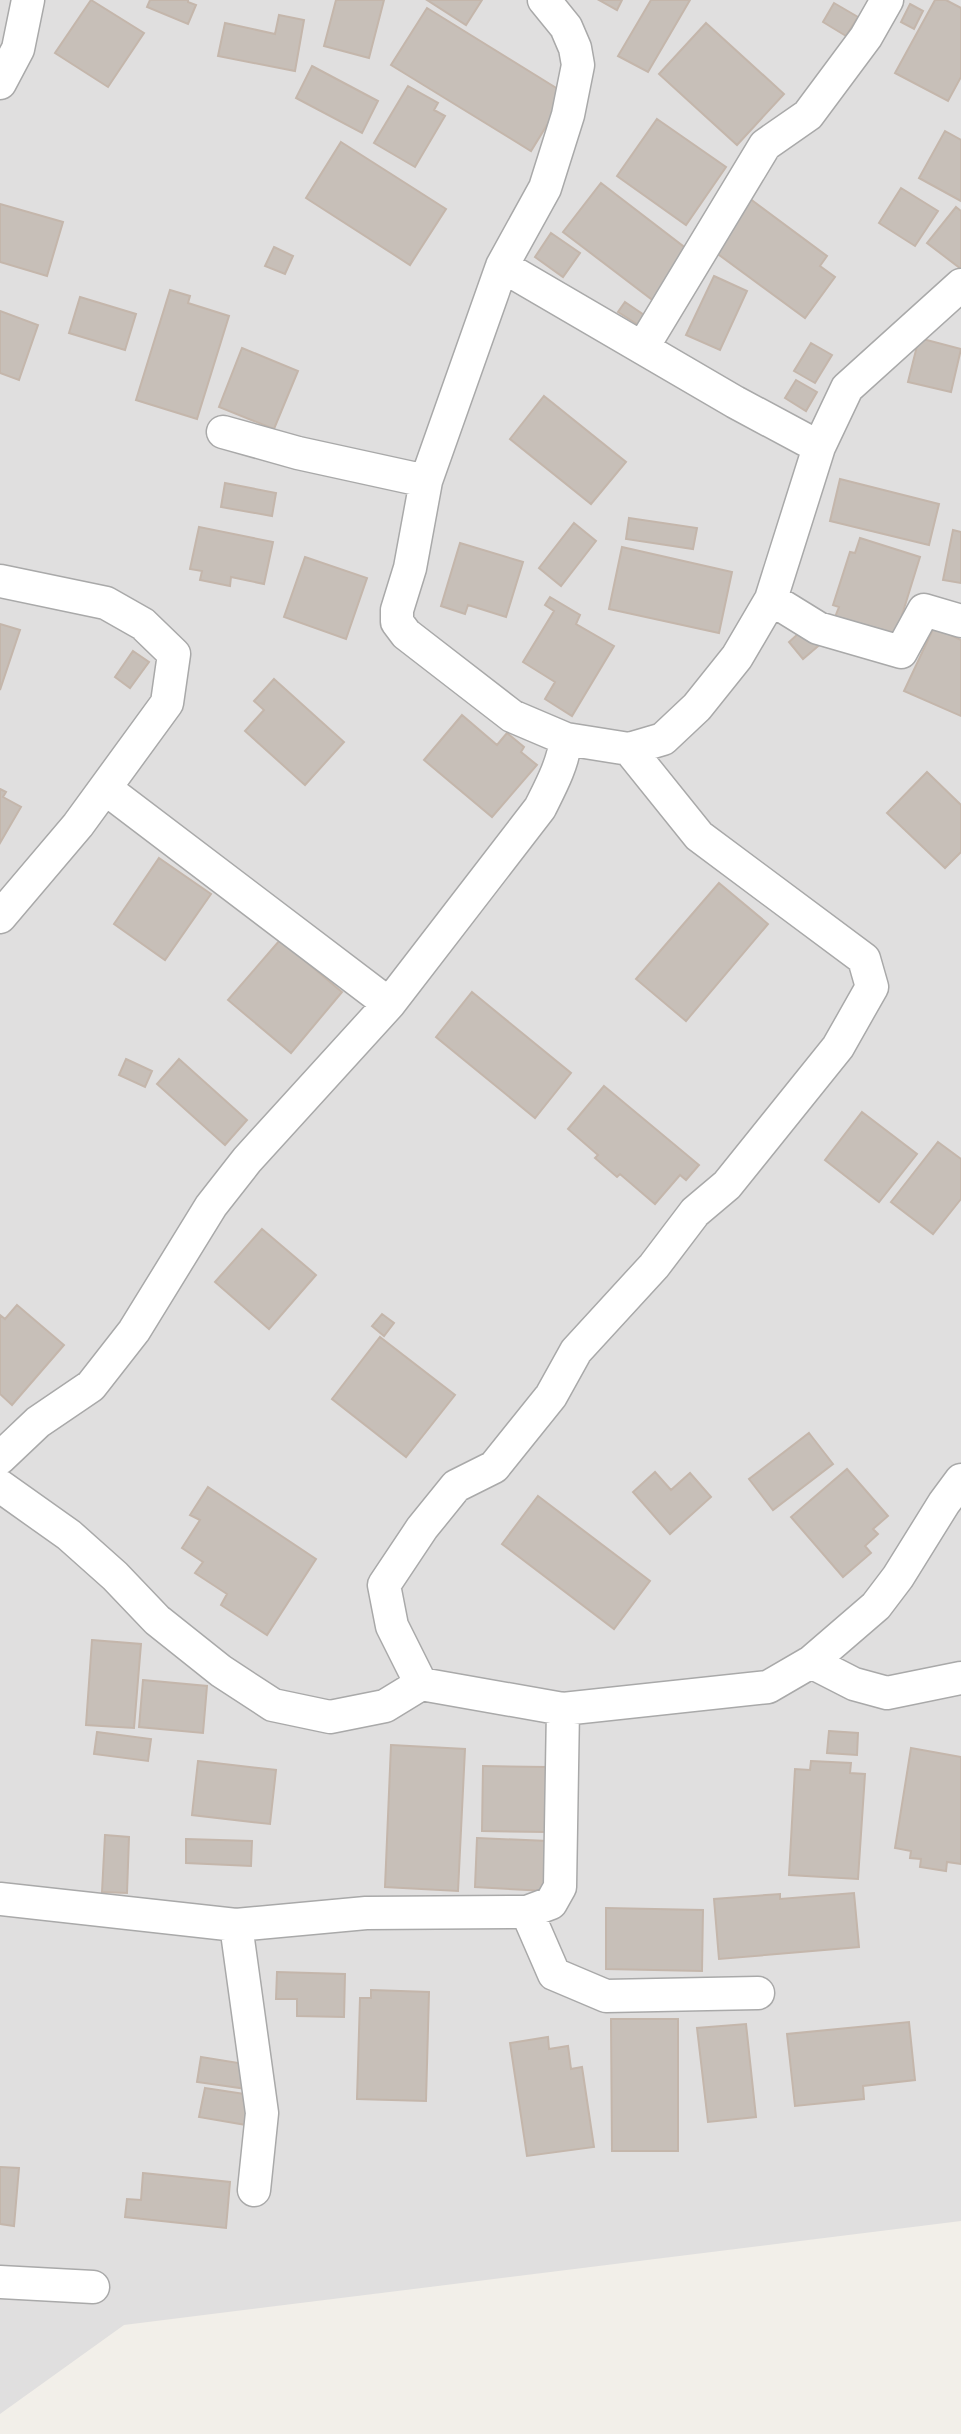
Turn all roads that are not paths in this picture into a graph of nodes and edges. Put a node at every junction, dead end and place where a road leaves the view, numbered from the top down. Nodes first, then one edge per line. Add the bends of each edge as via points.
1 (28, 0) edge
2 (544, 0) edge
3 (886, 0) edge
4 (0, 83) edge
5 (502, 266) junction
6 (961, 285) edge
7 (643, 347) junction
8 (223, 432) dead end
9 (819, 447) junction
10 (426, 481) junction
11 (0, 581) edge
12 (771, 599) junction
13 (961, 621) edge
14 (566, 739) junction
15 (629, 749) junction
16 (106, 789) junction
17 (0, 917) edge
18 (389, 1004) junction
19 (0, 1458) edge
20 (961, 1480) edge
21 (0, 1486) edge
22 (811, 1661) junction
23 (961, 1678) edge
24 (421, 1684) junction
25 (563, 1709) junction
26 (0, 1899) edge
27 (527, 1912) junction
28 (236, 1925) junction
29 (758, 1993) dead end
30 (254, 2190) dead end
31 (0, 2282) edge
32 (93, 2287) dead end

1 - 4 street via 18,49
2 - 5 street via 566,27 578,65 545,188
3 - 7 street via 866,37 807,115 765,145
5 - 7 street
5 - 10 street
6 - 9 street via 847,388
7 - 9 street
8 - 10 street
9 - 12 street
10 - 14 street via 397,622 406,634 512,716
11 - 16 street via 106,603 143,624 174,654 167,703
12 - 13 street via 818,628 901,652 924,610
12 - 15 street via 737,657 697,707 663,739
14 - 15 street
14 - 18 street via 540,808
15 - 24 street via 699,836 864,960 872,987 838,1047 727,1185 695,1212 654,1266 576,1351 551,1396 494,1467 456,1486 384,1585 392,1626
16 - 17 street
16 - 18 street
18 - 19 street via 211,1206 134,1331 91,1386 38,1422
20 - 22 street via 876,1606
21 - 24 street via 69,1535 221,1671 273,1705 330,1717 385,1706
22 - 23 street via 854,1684 887,1693
22 - 25 street via 768,1687
24 - 25 street
25 - 27 street via 560,1887 551,1903
26 - 28 street
27 - 28 street via 366,1913
27 - 29 street via 554,1974 606,1996
28 - 30 street via 262,2113
31 - 32 street

